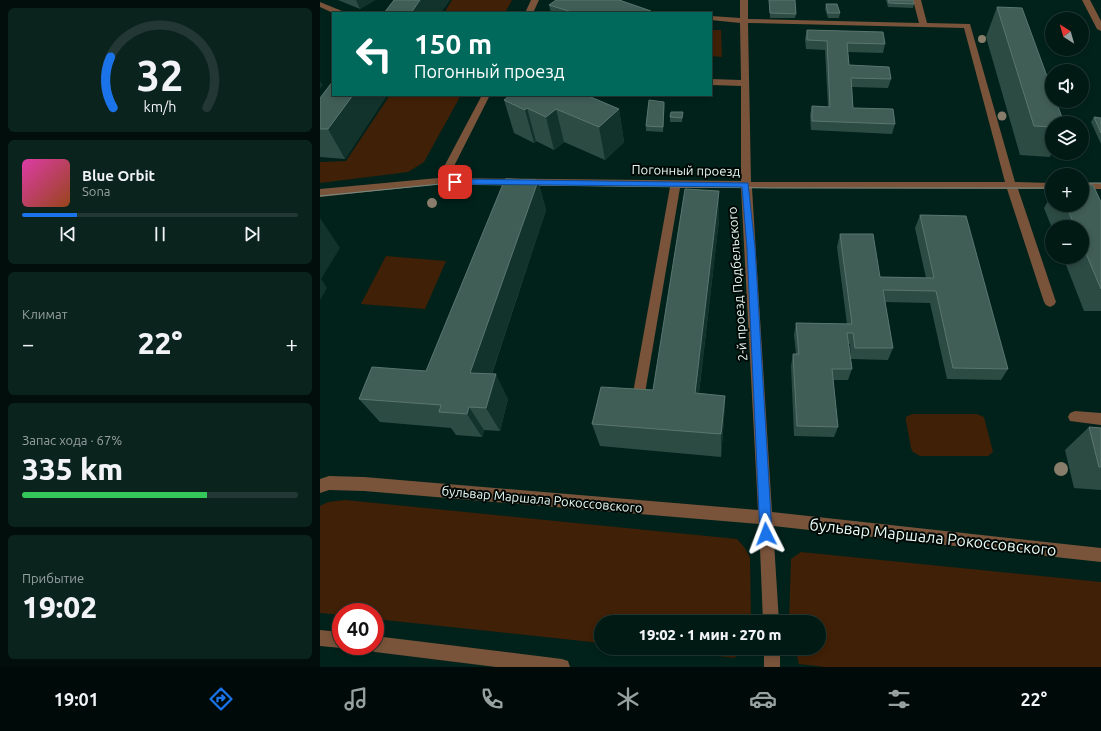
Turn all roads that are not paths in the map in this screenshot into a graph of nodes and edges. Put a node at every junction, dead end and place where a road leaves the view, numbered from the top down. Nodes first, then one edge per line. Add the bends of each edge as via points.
1 (535, 0) edge
2 (744, 0) edge
3 (916, 0) edge
4 (1086, 0) edge
5 (320, 4) edge
6 (337, 12) edge
7 (529, 12) edge
8 (712, 18) edge
9 (745, 21) junction
10 (924, 25) junction
11 (1101, 29) edge
12 (712, 82) edge
13 (745, 83) junction
14 (485, 96) edge
15 (441, 181) junction
16 (508, 182) junction
17 (676, 184) junction
18 (746, 185) junction
19 (1011, 185) junction
20 (1045, 186) edge
21 (1089, 186) edge
22 (1101, 186) edge
23 (320, 193) edge
24 (503, 195) edge
25 (1050, 302) dead end
26 (639, 393) edge
27 (1075, 417) dead end
28 (1101, 419) edge
29 (320, 486) edge
30 (765, 519) junction
31 (1101, 555) edge
32 (771, 615) edge
33 (320, 638) edge
34 (332, 639) edge
35 (384, 645) edge
36 (772, 655) edge
37 (546, 666) edge
38 (562, 667) edge
39 (772, 667) edge

1 - 7 street
2 - 9 street, 2-й проезд Подбельского
3 - 10 street
4 - 11 street
5 - 6 street
8 - 9 street
9 - 10 street
9 - 13 street, 2-й проезд Подбельского
10 - 19 street via 967,26
12 - 13 street
13 - 18 street, 2-й проезд Подбельского
14 - 15 street
15 - 16 street, Погонный проезд
15 - 23 street, Погонный проезд
16 - 17 street, Погонный проезд
16 - 24 street
17 - 18 street, Погонный проезд
17 - 26 street
18 - 19 street, Погонный проезд
18 - 30 street, 2-й проезд Подбельского
19 - 20 street, Погонный проезд
19 - 25 street
21 - 22 street
27 - 28 street
29 - 30 street, бульвар Маршала Рокоссовского via 330,483 364,484
30 - 31 street, бульвар Маршала Рокоссовского
30 - 32 street
33 - 34 street
35 - 37 street
36 - 39 street
37 - 38 street

